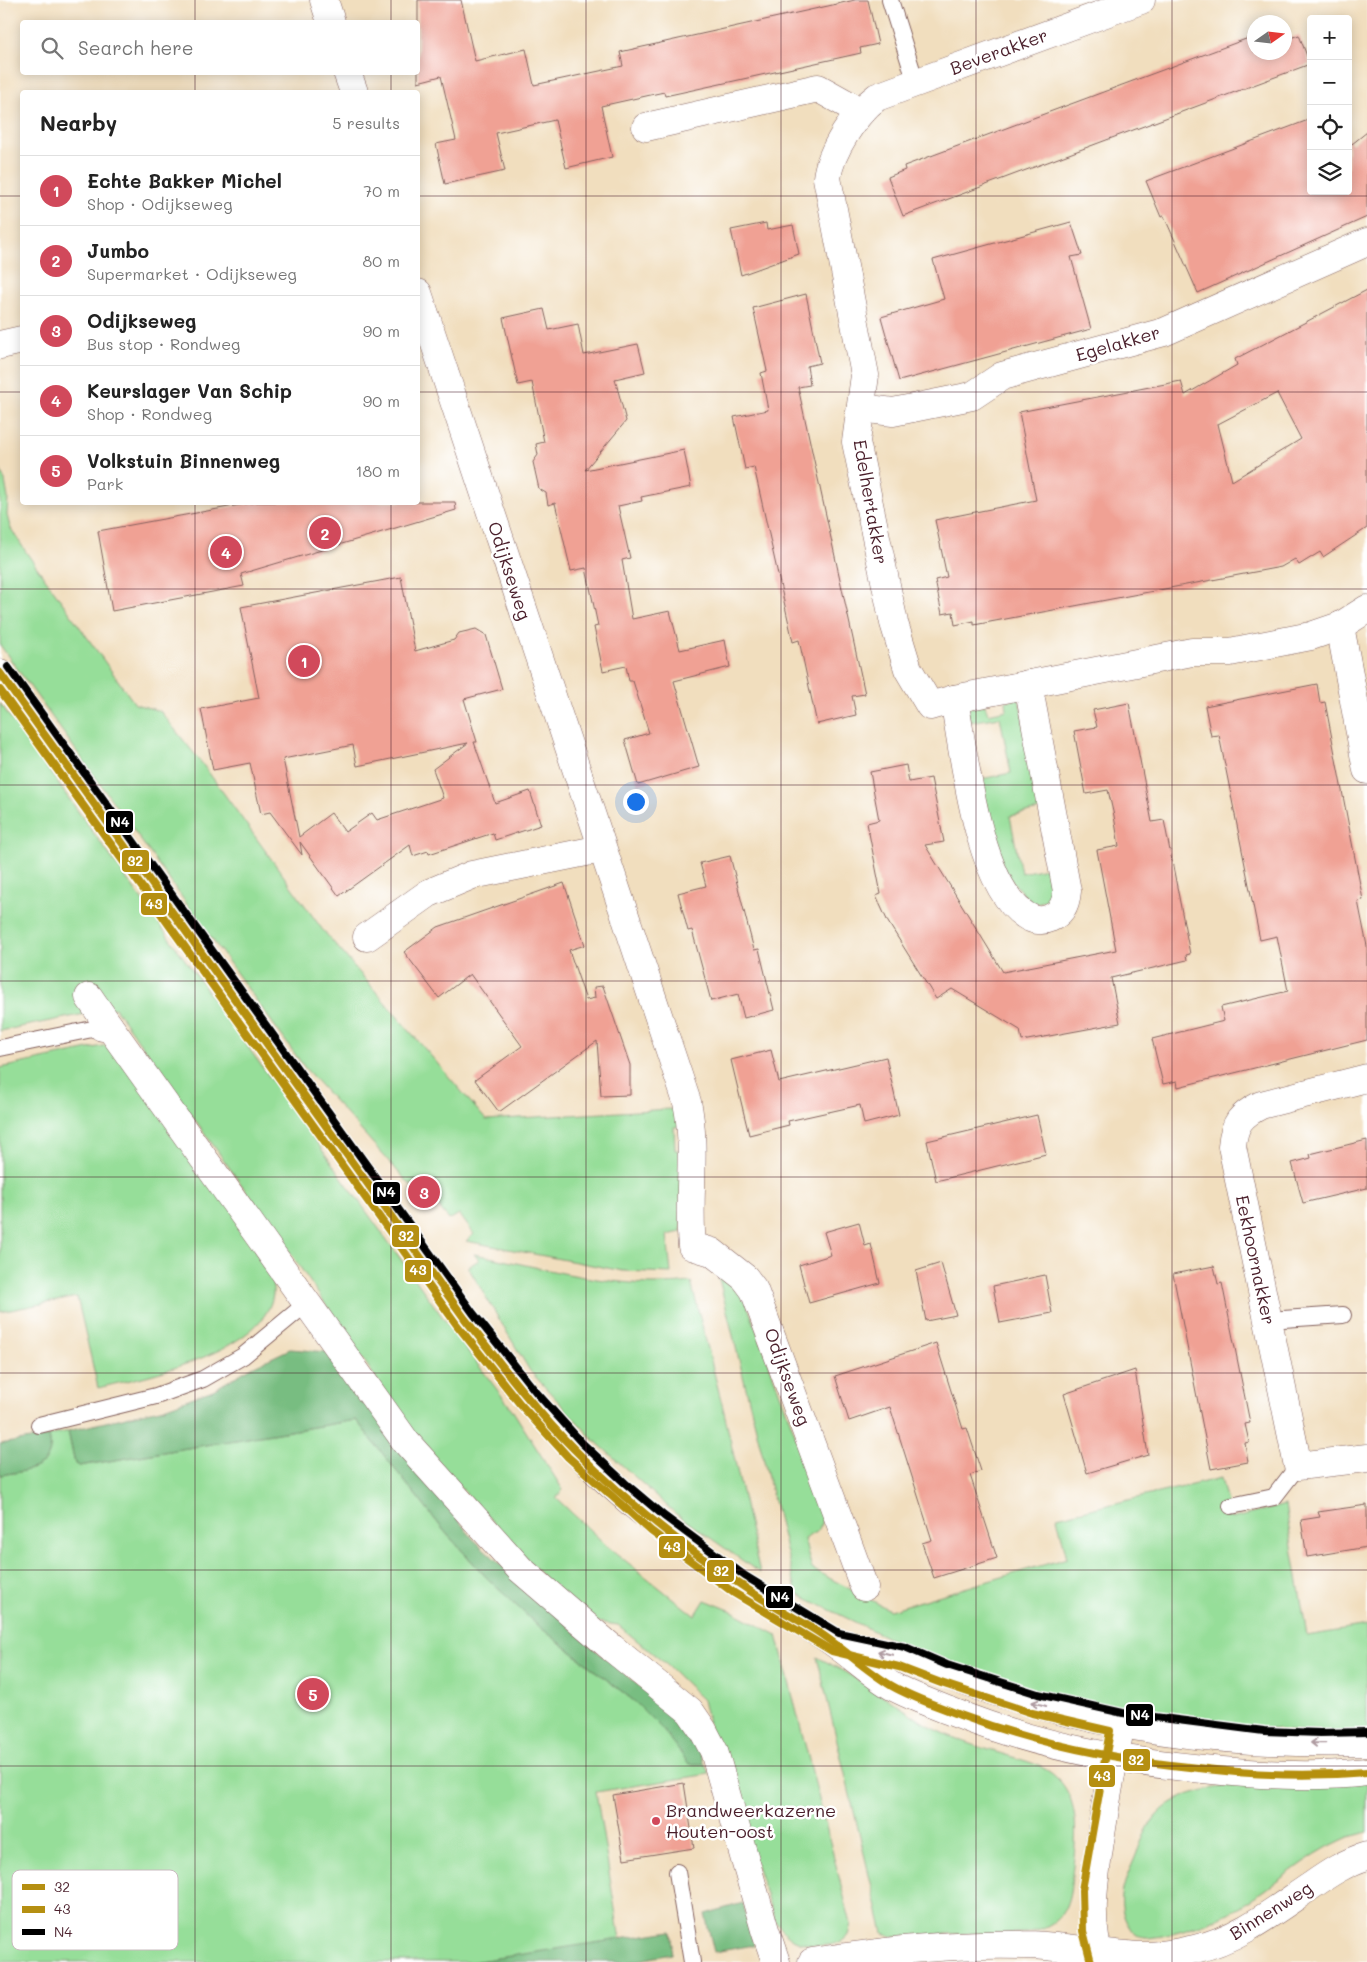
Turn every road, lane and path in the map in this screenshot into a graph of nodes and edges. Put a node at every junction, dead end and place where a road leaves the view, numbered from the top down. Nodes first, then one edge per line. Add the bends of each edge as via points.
1 (324, 0) edge
2 (890, 0) edge
3 (1142, 0) edge
4 (330, 20) edge
5 (348, 75) edge
6 (916, 82) junction
7 (353, 90) edge
8 (861, 112) junction
9 (646, 127) dead end
10 (828, 178) joint
11 (1367, 242) edge
12 (420, 299) edge
13 (20, 340) edge
14 (0, 345) edge
15 (861, 408) junction
16 (1367, 609) edge
17 (1340, 626) junction
18 (0, 673) edge
19 (1028, 684) junction
20 (954, 698) junction
21 (1367, 770) edge
22 (601, 849) junction
23 (367, 937) dead end
24 (89, 997) dead end
25 (106, 1026) junction
26 (0, 1048) edge
27 (1367, 1078) edge
28 (308, 1303) junction
29 (1343, 1315) dead end
30 (1268, 1320) junction
31 (39, 1425) dead end
32 (1367, 1458) edge
33 (1298, 1466) junction
34 (1231, 1506) dead end
35 (864, 1587) dead end
36 (835, 1642) junction
37 (1121, 1723) junction
38 (1367, 1742) edge
39 (1114, 1757) junction
40 (1367, 1772) edge
41 (1367, 1856) edge
42 (677, 1872) dead end
43 (1099, 1957) edge
44 (692, 1962) edge
45 (776, 1962) edge
46 (812, 1962) edge

1 - 4 street
2 - 6 lane
3 - 6 street, Beverakker
5 - 7 street
6 - 8 street, Beverakker via 877,97
8 - 9 street via 818,88
8 - 10 street, Beverakker via 830,162
10 - 15 street, Edelhertakker via 865,375
11 - 15 street, Egelakker via 1164,332 1002,376 972,396 893,412
12 - 22 street, Odijkseweg
13 - 14 street
15 - 20 street, Edelhertakker via 856,442 894,623 908,669 930,706
16 - 17 street, Edelhertakker
17 - 19 street, Edelhertakker via 1311,636 1230,652 1192,652
17 - 21 street
18 - 36 street via 465,1319 528,1398 575,1450 658,1524 739,1584
19 - 20 street, Edelhertakker
19 - 20 street via 1068,891 1062,908 1047,919 1037,920 1018,911 1005,896 989,865 974,808
22 - 23 street via 472,875 429,893
22 - 35 street, Odijkseweg via 687,1102 691,1134 692,1246 712,1252 745,1278 754,1290
24 - 25 street
25 - 26 lane
25 - 28 street
27 - 30 street, Eekhoornakker via 1261,1105 1249,1111 1234,1131 1232,1146
28 - 31 lane via 243,1356 203,1379 156,1396
28 - 45 street via 406,1442 520,1569 690,1710 714,1751
29 - 30 lane
30 - 33 street, Eekhoornakker
32 - 33 street
33 - 34 lane via 1274,1497
37 -> 36 street via 1035,1704 902,1657
36 - 39 street via 892,1685 947,1710 1023,1737
38 -> 37 street via 1263,1741
37 - 39 street
39 - 40 street via 1239,1773 1344,1775
39 - 43 street via 1092,1891 1093,1930
41 - 43 street, Binnenweg via 1326,1875 1255,1924 1224,1940 1172,1954
42 - 44 lane
43 - 46 street, Binnenweg via 1054,1946 960,1945 911,1948

